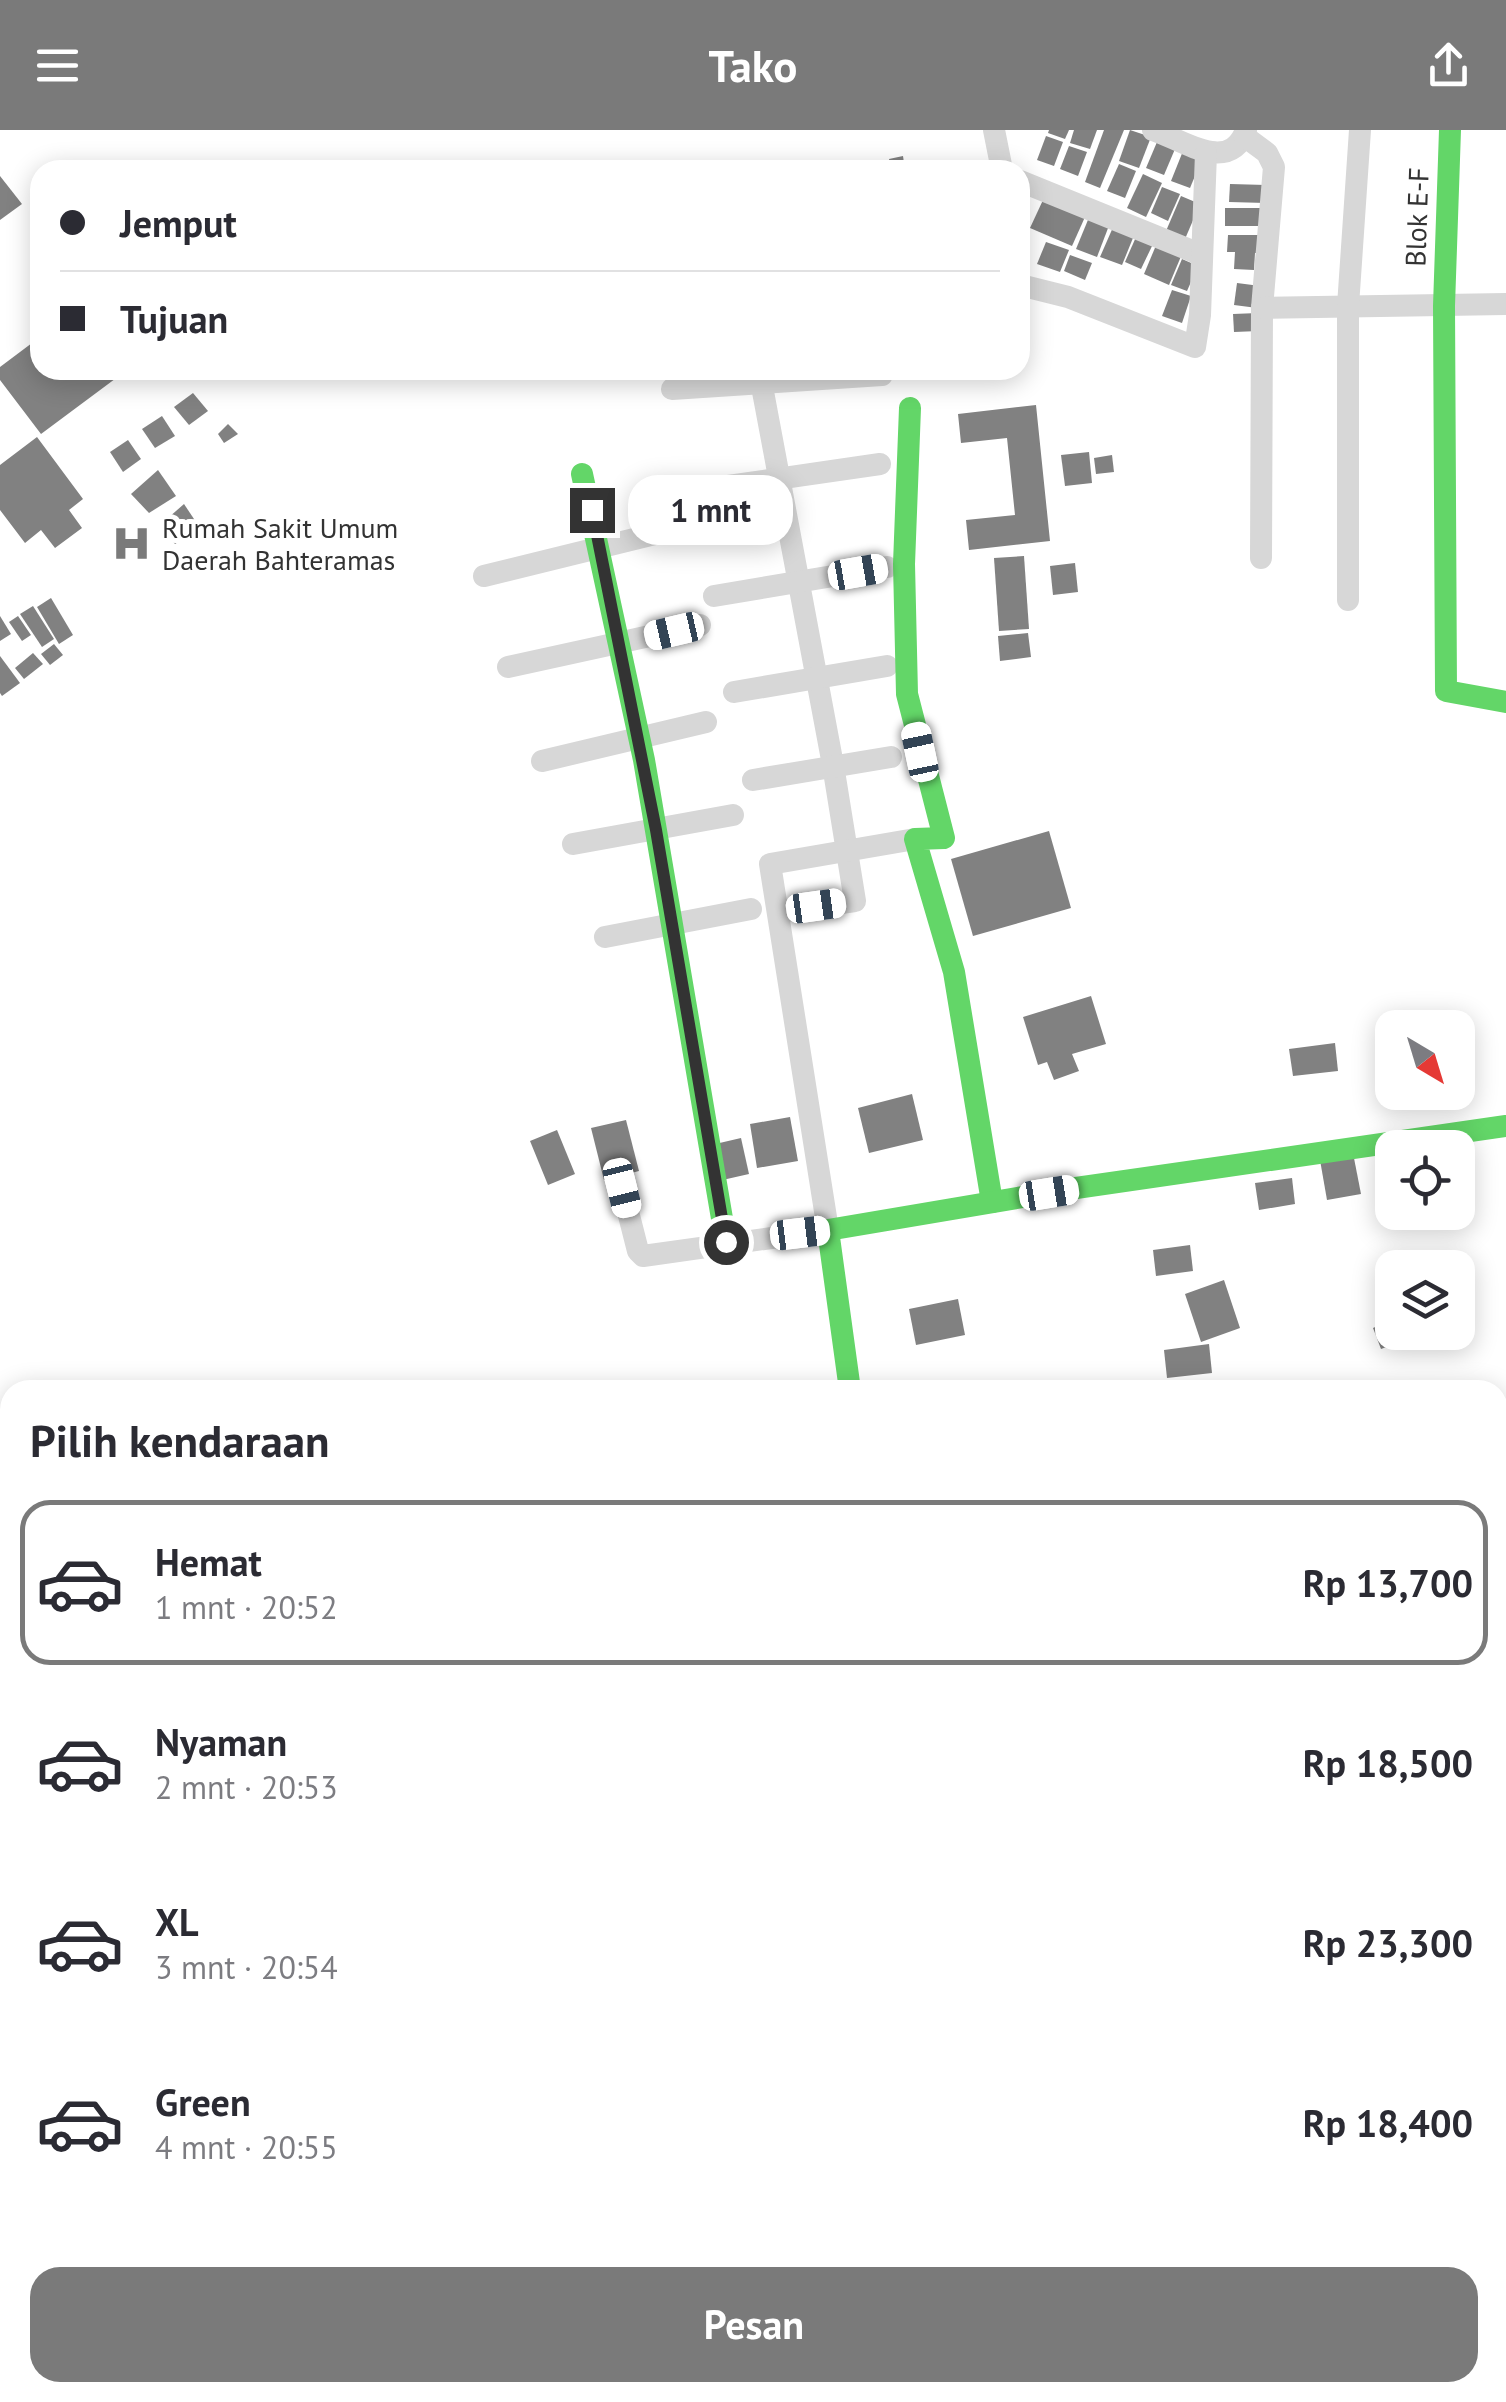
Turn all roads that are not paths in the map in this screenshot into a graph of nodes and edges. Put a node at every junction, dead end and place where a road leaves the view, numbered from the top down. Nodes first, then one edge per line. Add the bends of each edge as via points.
1 (994, 130) edge
2 (1153, 130) edge
3 (1360, 130) edge
4 (1450, 130) edge
5 (1245, 133) edge
6 (1206, 153) junction
7 (1000, 160) edge
8 (1030, 185) edge
9 (1202, 256) junction
10 (1030, 288) edge
11 (1506, 304) edge
12 (1348, 306) junction
13 (1444, 306) junction
14 (1262, 308) junction
15 (768, 380) edge
16 (761, 381) junction
17 (672, 389) dead end
18 (910, 408) dead end
19 (880, 464) dead end
20 (582, 474) dead end
21 (780, 480) junction
22 (693, 491) dead end
23 (680, 528) dead end
24 (601, 547) junction
25 (1261, 558) dead end
26 (887, 567) dead end
27 (484, 576) dead end
28 (799, 582) junction
29 (714, 596) dead end
30 (1348, 600) dead end
31 (700, 625) dead end
32 (621, 644) junction
33 (887, 666) dead end
34 (508, 667) dead end
35 (816, 678) junction
36 (734, 692) dead end
37 (1506, 702) edge
38 (706, 722) dead end
39 (638, 737) junction
40 (891, 756) dead end
41 (542, 761) dead end
42 (833, 765) junction
43 (753, 780) dead end
44 (732, 815) dead end
45 (656, 830) junction
46 (915, 839) junction
47 (572, 844) dead end
48 (848, 852) junction
49 (751, 909) dead end
50 (778, 912) junction
51 (671, 925) junction
52 (604, 937) dead end
53 (1506, 1126) edge
54 (622, 1188) dead end
55 (992, 1202) junction
56 (828, 1230) junction
57 (726, 1242) junction
58 (849, 1380) edge

1 - 7 street
2 - 6 street
3 - 12 street
4 - 13 street, Blok E-F
5 - 6 street via 1230,150
5 - 14 street via 1268,152 1274,167
6 - 9 street
8 - 9 street
9 - 10 street via 1194,347
11 - 13 street
12 - 13 street
12 - 14 street
12 - 30 street
13 - 37 street, Blok E-F via 1446,691
14 - 25 street
15 - 16 street
16 - 17 street
16 - 21 street
18 - 46 street via 906,694 944,838
19 - 21 street
20 - 24 street
21 - 22 street
21 - 28 street
23 - 24 street
24 - 27 street
24 - 32 street
26 - 28 street
28 - 29 street
28 - 35 street
31 - 32 street
32 - 34 street
32 - 39 street
33 - 35 street
35 - 36 street
35 - 42 street
38 - 39 street
39 - 41 street
39 - 45 street
40 - 42 street
42 - 43 street
42 - 48 street
44 - 45 street
45 - 47 street
45 - 51 street
46 - 48 street
46 - 55 street via 953,966
48 - 50 street via 855,901
48 - 50 street via 770,864
49 - 51 street
50 - 56 street
51 - 52 street
51 - 57 street
53 - 55 street
54 - 57 street via 643,1256
55 - 56 street
56 - 57 street
56 - 58 street

